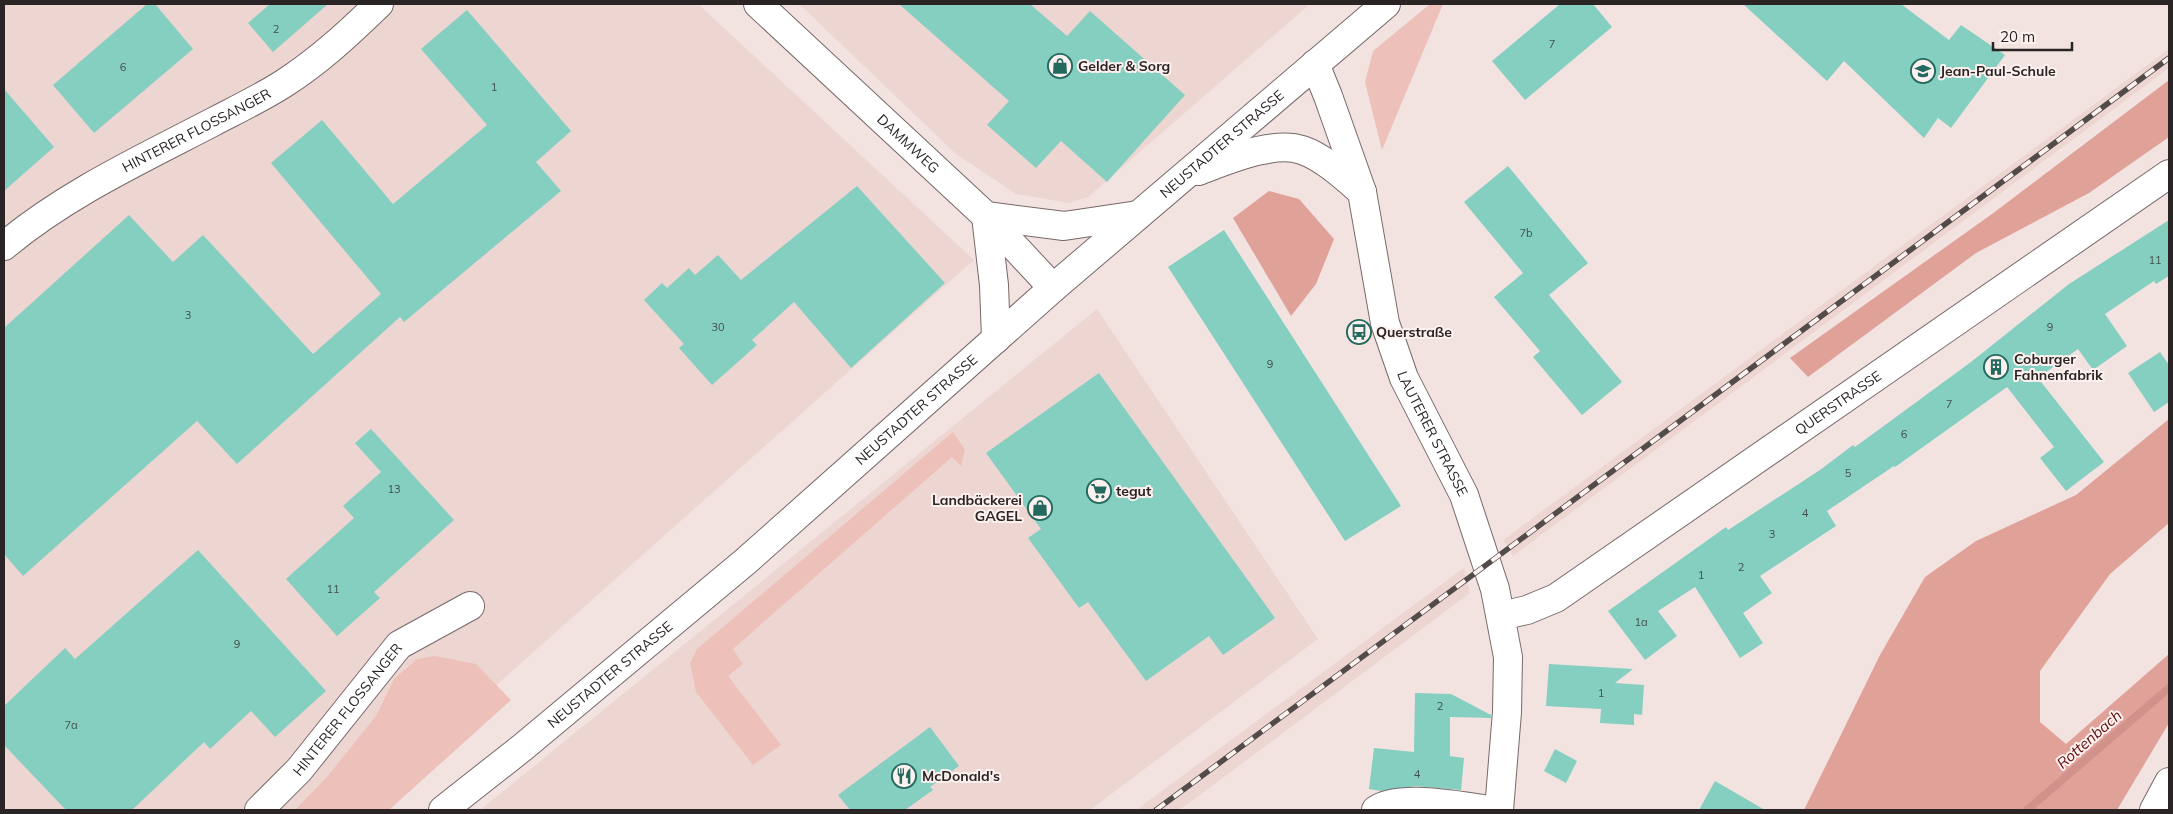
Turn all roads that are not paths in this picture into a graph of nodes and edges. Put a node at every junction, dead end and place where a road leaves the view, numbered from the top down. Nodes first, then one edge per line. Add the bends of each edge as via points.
1 (379, 4) edge
2 (758, 4) edge
3 (1386, 4) edge
4 (1315, 64) junction
5 (2169, 174) edge
6 (1184, 175) junction
7 (1362, 192) junction
8 (1138, 215) junction
9 (986, 216) junction
10 (4, 246) edge
11 (1053, 288) junction
12 (996, 339) junction
13 (470, 606) dead end
14 (1501, 616) junction
15 (2169, 782) edge
16 (259, 810) edge
17 (443, 810) edge
18 (1376, 810) edge
19 (1492, 810) edge
20 (1499, 810) edge
21 (2154, 810) edge

1 - 10 street, HINTERER FLOSSANGER via 312,65 282,85 111,175 56,208
2 - 9 street, DAMMWEG
3 - 4 street, NEUSTADTER STRASSE
4 - 6 street, NEUSTADTER STRASSE
4 - 7 street, LAUTERER STRASSE
5 - 14 street, QUERSTRASSE via 1556,598
6 - 7 street via 1244,155 1285,146 1303,150 1332,167
6 - 8 street, NEUSTADTER STRASSE
7 - 14 street, LAUTERER STRASSE via 1388,333 1404,378 1464,495
8 - 9 street via 1064,226
8 - 11 street, NEUSTADTER STRASSE
9 - 11 street, DAMMWEG
9 - 12 street
11 - 12 street, NEUSTADTER STRASSE
12 - 17 street, NEUSTADTER STRASSE via 746,561
13 - 16 street, HINTERER FLOSSANGER via 399,645 300,770
14 - 20 street, LAUTERER STRASSE via 1508,657
15 - 21 street
18 - 19 street via 1414,802

